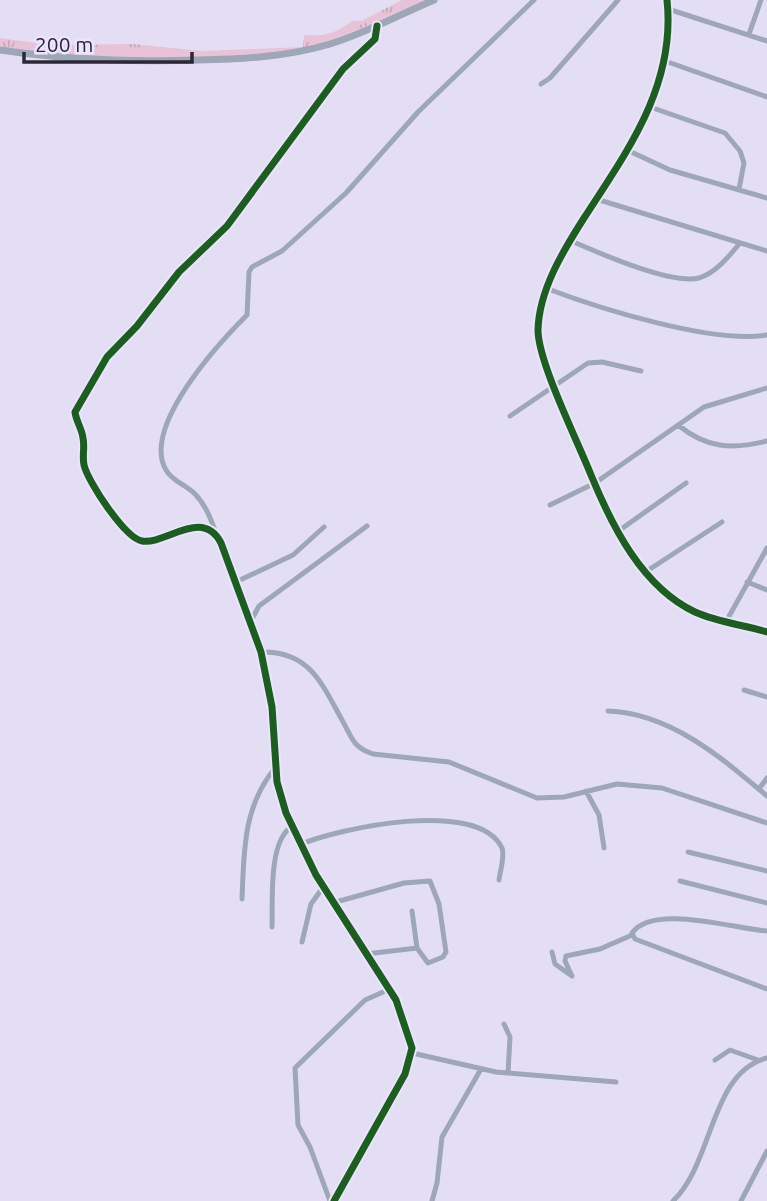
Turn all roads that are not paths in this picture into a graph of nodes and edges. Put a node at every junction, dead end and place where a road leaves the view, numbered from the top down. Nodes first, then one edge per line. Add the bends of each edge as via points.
1 (434, 0) edge
2 (534, 0) edge
3 (618, 0) edge
4 (761, 0) edge
5 (667, 4) edge
6 (377, 26) junction
7 (749, 34) junction
8 (767, 41) edge
9 (0, 50) edge
10 (665, 61) junction
11 (541, 84) dead end
12 (767, 97) edge
13 (650, 107) junction
14 (627, 150) junction
15 (739, 189) junction
16 (767, 198) edge
17 (596, 199) junction
18 (569, 240) junction
19 (740, 243) junction
20 (767, 251) edge
21 (548, 289) junction
22 (767, 335) edge
23 (641, 371) dead end
24 (554, 384) junction
25 (767, 388) edge
26 (510, 416) dead end
27 (678, 425) junction
28 (767, 441) edge
29 (595, 483) junction
30 (686, 483) dead end
31 (550, 505) dead end
32 (722, 522) dead end
33 (367, 526) dead end
34 (324, 527) dead end
35 (617, 531) junction
36 (218, 536) junction
37 (767, 548) edge
38 (647, 571) junction
39 (237, 581) junction
40 (747, 582) junction
41 (767, 590) edge
42 (727, 620) junction
43 (251, 621) junction
44 (767, 632) edge
45 (261, 652) junction
46 (744, 690) dead end
47 (767, 697) edge
48 (608, 711) dead end
49 (275, 768) junction
50 (767, 778) edge
51 (759, 789) junction
52 (586, 791) junction
53 (767, 796) edge
54 (767, 823) edge
55 (291, 827) junction
56 (299, 845) junction
57 (604, 848) dead end
58 (688, 852) dead end
59 (767, 871) edge
60 (499, 880) dead end
61 (680, 881) dead end
62 (324, 886) junction
63 (242, 899) dead end
64 (336, 902) junction
65 (767, 903) edge
66 (412, 911) dead end
67 (272, 927) dead end
68 (767, 931) edge
69 (632, 935) junction
70 (302, 942) dead end
71 (417, 948) junction
72 (552, 952) dead end
73 (366, 954) junction
74 (390, 989) junction
75 (767, 989) edge
76 (504, 1024) dead end
77 (412, 1053) junction
78 (767, 1058) edge
79 (715, 1060) dead end
80 (758, 1060) junction
81 (481, 1069) junction
82 (508, 1073) junction
83 (616, 1082) dead end
84 (767, 1152) edge
85 (332, 1201) edge
86 (432, 1201) edge
87 (673, 1201) edge
88 (741, 1201) edge

1 - 6 street
2 - 36 street via 418,113 346,193 282,251 249,272 247,315 220,341 182,393 170,415 161,451 166,470 195,494
3 - 11 street
4 - 7 street
5 - 7 street
5 - 10 street
6 - 9 street via 318,47 245,58 86,61
6 - 36 street via 374,39 343,69 227,226 179,272 107,357 75,412 83,435 85,468 107,506 134,536 145,541 197,528
7 - 8 street
10 - 12 street
10 - 13 street
13 - 14 street
13 - 15 street via 729,136 744,163
14 - 15 street via 670,170
14 - 17 street
15 - 16 street
17 - 18 street
17 - 19 street
18 - 19 street via 633,265 688,279 707,274
18 - 21 street
19 - 20 street
21 - 22 street via 704,333 742,338
21 - 24 street via 538,331
23 - 24 street via 594,362
24 - 26 street
24 - 29 street
25 - 27 street via 704,407
27 - 28 street via 696,439 717,446
27 - 29 street
29 - 31 street
29 - 35 street
30 - 35 street
32 - 38 street
33 - 43 street via 259,606
34 - 39 street via 293,555
35 - 38 street
36 - 39 street
37 - 40 street
38 - 42 street via 694,611
39 - 43 street
40 - 41 street
40 - 42 street
42 - 44 street
43 - 45 street
45 - 49 street via 272,707
45 - 52 street via 289,654 309,667 350,739 362,750 449,762 537,798
46 - 47 street
48 - 51 street via 675,730 716,752
49 - 55 street
49 - 63 street via 250,814
50 - 51 street
51 - 53 street
52 - 54 street via 617,784 662,788
52 - 57 street via 599,816
55 - 56 street
55 - 67 street via 282,834 276,854
56 - 60 street via 401,820 455,821 484,831 500,846
56 - 62 street
58 - 59 street
61 - 65 street
62 - 64 street
62 - 70 street via 311,904
64 - 71 street via 404,883 430,881 441,910 446,954 428,962
64 - 73 street
66 - 71 street
68 - 69 street via 669,917 640,926
69 - 72 street via 600,949 566,956 572,976 555,964
69 - 75 street
71 - 73 street
73 - 74 street
74 - 77 street via 409,1032
74 - 85 street via 365,1000 295,1068 298,1125
76 - 82 street via 510,1037
77 - 81 street
77 - 85 street via 398,1089
78 - 80 street
79 - 80 street via 730,1050
80 - 87 street via 737,1074 701,1161
81 - 82 street
81 - 86 street via 442,1137
82 - 83 street
84 - 88 street

